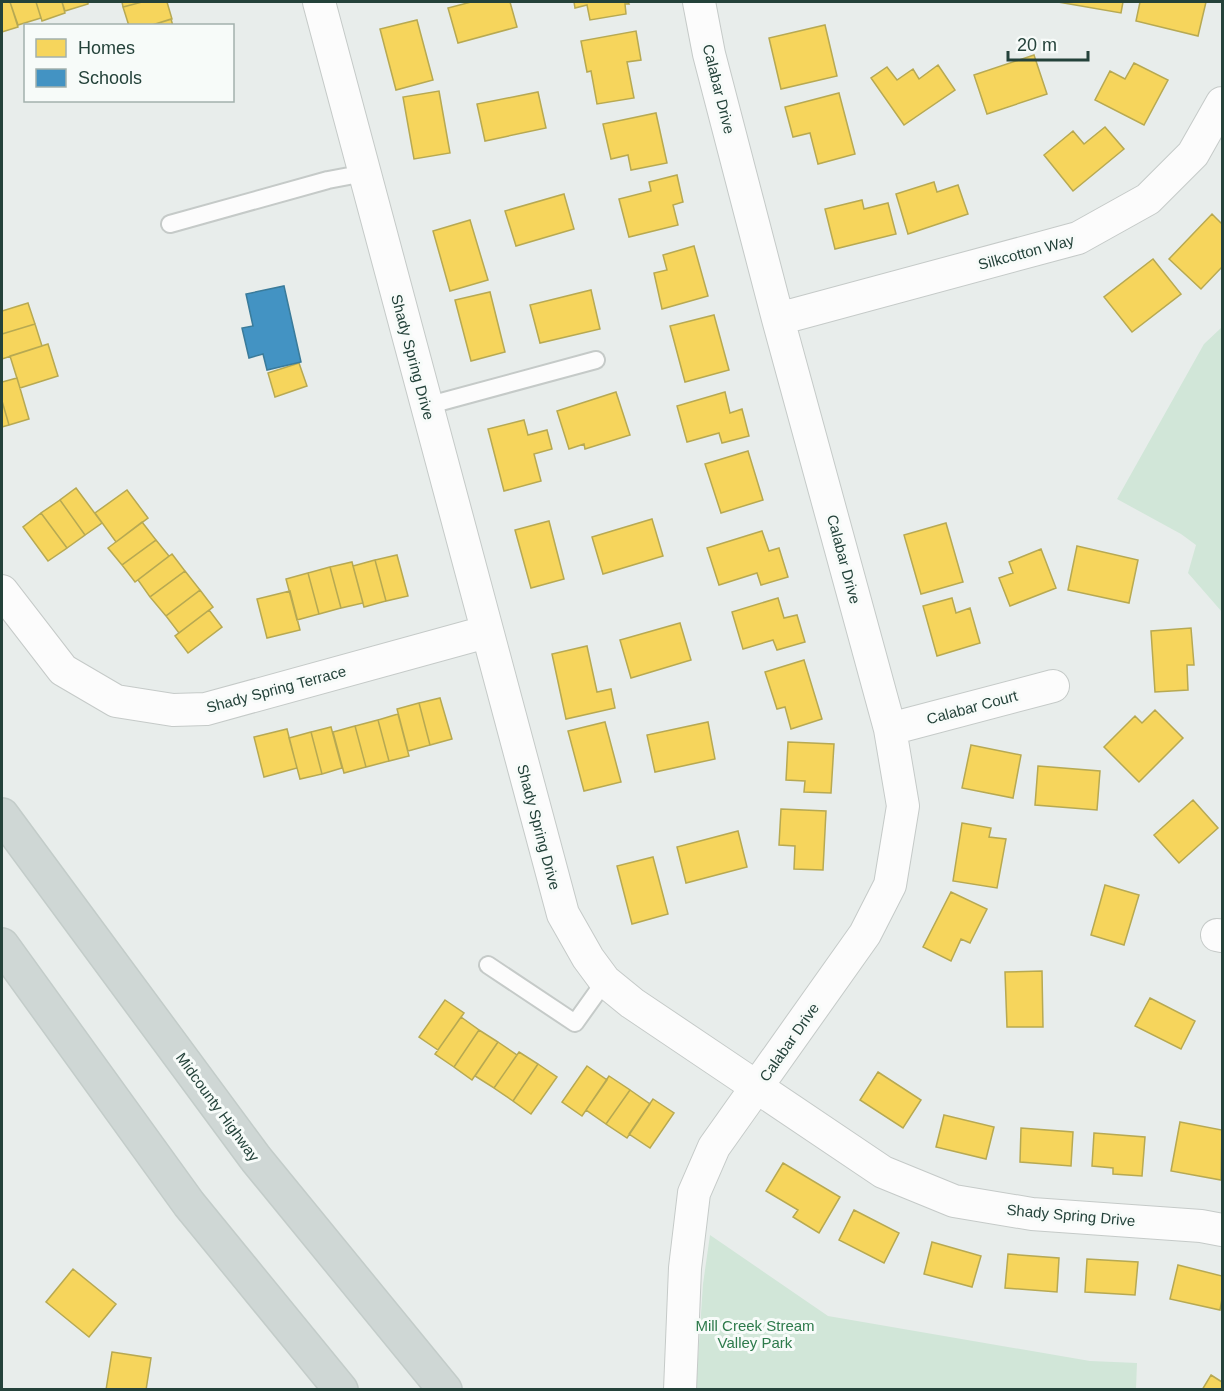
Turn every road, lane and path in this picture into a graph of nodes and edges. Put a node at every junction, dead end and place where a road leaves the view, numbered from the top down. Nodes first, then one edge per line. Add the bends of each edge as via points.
1 (319, 2) edge
2 (699, 2) edge
3 (1222, 103) edge
4 (365, 173) junction
5 (170, 224) dead end
6 (778, 319) junction
7 (596, 360) dead end
8 (426, 406) junction
9 (2, 591) edge
10 (486, 632) junction
11 (1053, 686) dead end
12 (890, 729) junction
13 (2, 815) edge
14 (2, 945) edge
15 (488, 965) dead end
16 (605, 981) junction
17 (758, 1086) junction
18 (1222, 1230) edge
19 (341, 1389) edge
20 (445, 1389) edge
21 (680, 1389) edge

1 - 4 street, Shady Spring Drive
2 - 6 street, Calabar Drive
3 - 6 street, Silkcotton Way via 1193,154 1148,199 1078,238
4 - 5 lane
4 - 8 street, Shady Spring Drive
6 - 12 street, Calabar Drive
7 - 8 lane
8 - 10 street, Shady Spring Drive
9 - 10 street, Shady Spring Terrace via 63,670 116,701 173,710 206,709
10 - 16 street, Shady Spring Drive via 563,914
11 - 12 street, Calabar Court
12 - 17 street, Calabar Drive via 903,806 890,885 865,934
13 - 20 main road, Midcounty Highway via 256,1159
14 - 19 main road via 189,1204
15 - 16 lane via 575,1023
16 - 17 street, Shady Spring Drive
17 - 18 street, Shady Spring Drive via 884,1172 954,1201 1032,1214
17 - 21 street, Calabar Drive via 714,1147 694,1193 685,1268

